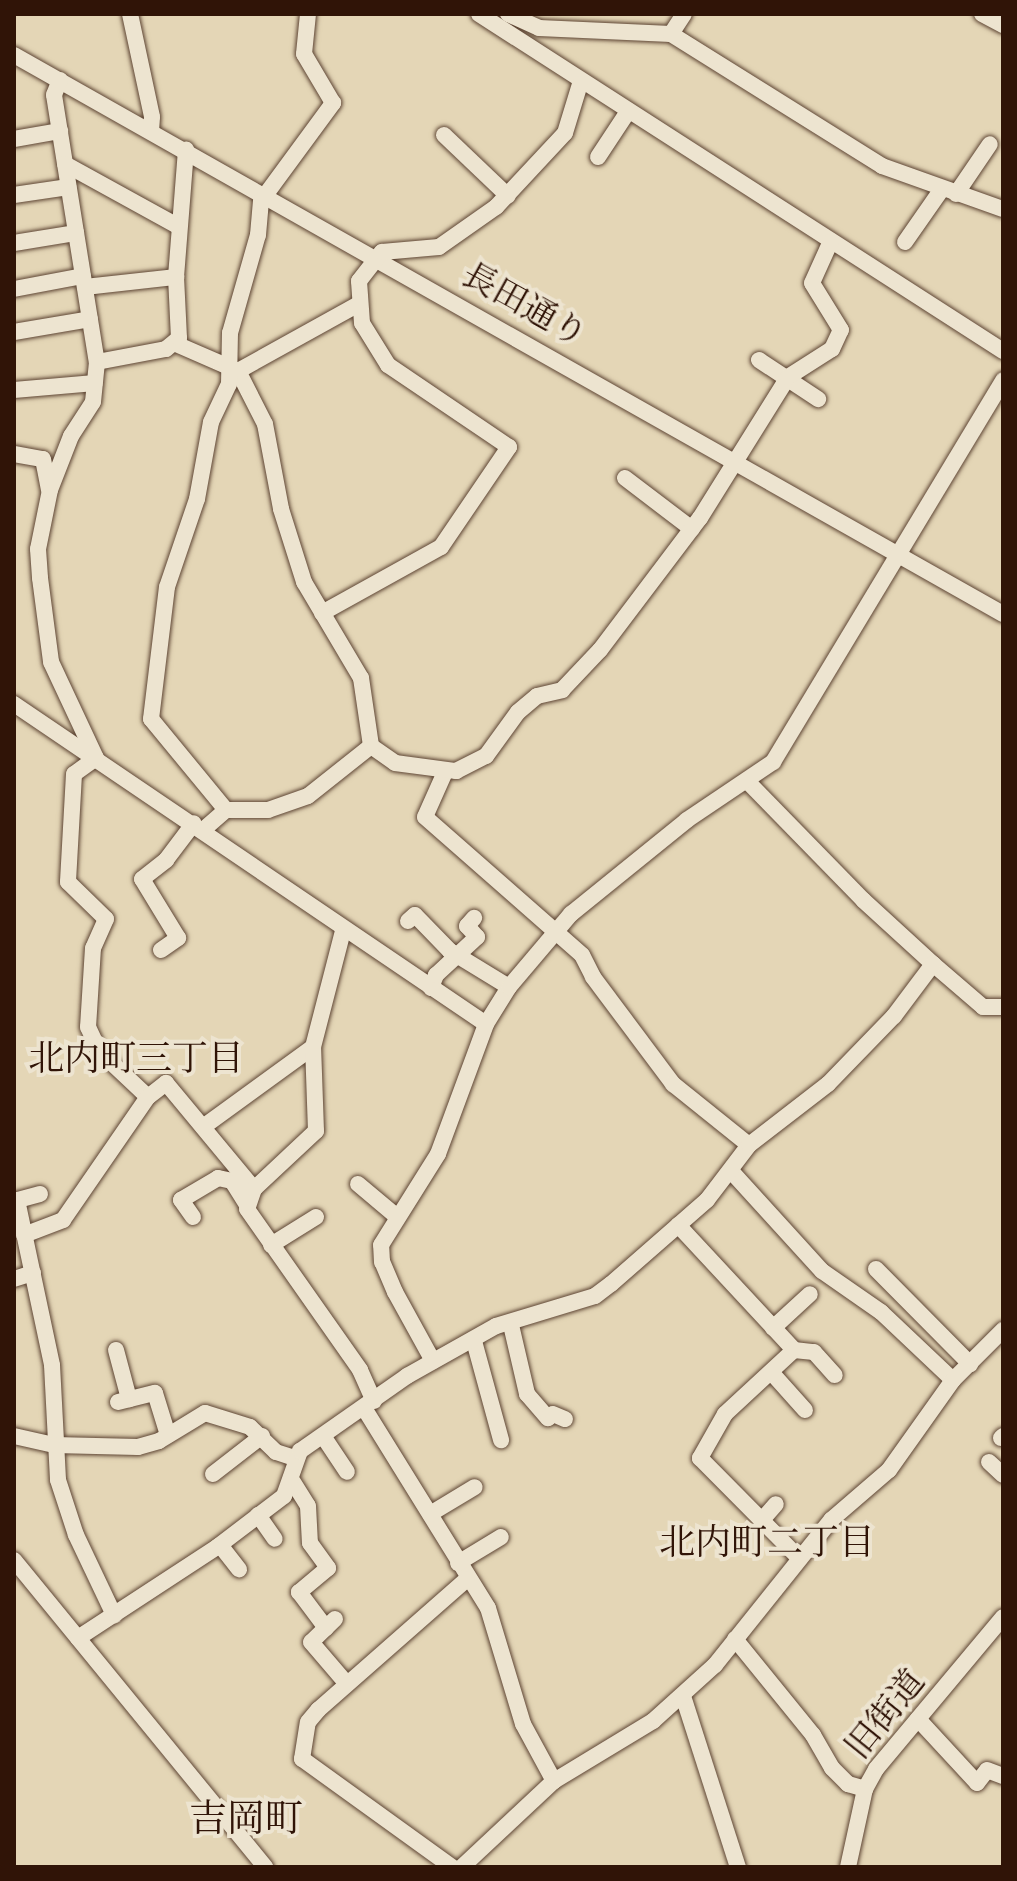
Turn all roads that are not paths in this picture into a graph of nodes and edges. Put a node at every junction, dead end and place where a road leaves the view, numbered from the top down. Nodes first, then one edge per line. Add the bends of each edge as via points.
1 (130, 14) edge
2 (308, 14) edge
3 (479, 14) edge
4 (508, 14) edge
5 (684, 14) edge
6 (982, 14) edge
7 (1003, 25) edge
8 (671, 34) junction
9 (14, 55) edge
10 (60, 80) junction
11 (580, 84) junction
12 (627, 113) junction
13 (151, 130) junction
14 (60, 131) junction
15 (444, 135) dead end
16 (14, 139) edge
17 (990, 144) dead end
18 (186, 149) junction
19 (598, 157) dead end
20 (65, 164) junction
21 (68, 187) junction
22 (949, 191) junction
23 (265, 193) junction
24 (14, 195) edge
25 (508, 196) junction
26 (1003, 209) edge
27 (178, 226) junction
28 (76, 233) junction
29 (831, 241) junction
30 (905, 242) dead end
31 (14, 243) edge
32 (375, 257) junction
33 (176, 277) junction
34 (84, 282) junction
35 (14, 289) edge
36 (357, 305) junction
37 (90, 319) junction
38 (14, 332) edge
39 (176, 344) junction
40 (1003, 351) edge
41 (759, 360) dead end
42 (97, 362) junction
43 (234, 370) junction
44 (788, 377) junction
45 (1003, 380) edge
46 (95, 383) junction
47 (14, 390) edge
48 (818, 399) dead end
49 (14, 454) edge
50 (736, 462) junction
51 (625, 478) dead end
52 (50, 490) junction
53 (692, 529) junction
54 (897, 554) junction
55 (322, 613) junction
56 (1003, 614) edge
57 (14, 704) edge
58 (371, 746) junction
59 (96, 758) junction
60 (445, 772) junction
61 (747, 781) junction
62 (226, 810) junction
63 (198, 826) junction
64 (474, 918) dead end
65 (408, 921) dead end
66 (343, 931) junction
67 (557, 931) junction
68 (161, 950) dead end
69 (457, 954) junction
70 (933, 964) junction
71 (509, 987) junction
72 (431, 988) junction
73 (1003, 1007) edge
74 (486, 1024) junction
75 (313, 1047) junction
76 (148, 1097) junction
77 (203, 1127) junction
78 (749, 1145) junction
79 (731, 1171) junction
80 (356, 1188) dead end
81 (16, 1194) edge
82 (40, 1194) dead end
83 (250, 1196) junction
84 (193, 1217) dead end
85 (316, 1217) dead end
86 (394, 1219) junction
87 (678, 1225) junction
88 (24, 1235) junction
89 (271, 1245) junction
90 (876, 1269) dead end
91 (33, 1273) junction
92 (14, 1279) edge
93 (810, 1294) dead end
94 (511, 1325) junction
95 (773, 1328) junction
96 (1001, 1338) edge
97 (474, 1341) junction
98 (116, 1350) dead end
99 (794, 1350) junction
100 (433, 1361) junction
101 (970, 1364) junction
102 (771, 1372) junction
103 (835, 1375) dead end
104 (953, 1380) junction
105 (369, 1405) junction
106 (805, 1410) dead end
107 (565, 1419) dead end
108 (168, 1435) junction
109 (14, 1436) edge
110 (262, 1436) junction
111 (323, 1436) junction
112 (501, 1440) dead end
113 (54, 1445) junction
114 (294, 1458) junction
115 (347, 1472) dead end
116 (213, 1474) dead end
117 (293, 1482) junction
118 (475, 1487) dead end
119 (776, 1504) dead end
120 (430, 1514) junction
121 (258, 1515) junction
122 (762, 1520) junction
123 (501, 1537) dead end
124 (275, 1539) dead end
125 (220, 1545) junction
126 (799, 1558) junction
127 (14, 1560) edge
128 (458, 1563) junction
129 (239, 1569) dead end
130 (467, 1579) junction
131 (114, 1615) junction
132 (1003, 1617) edge
133 (78, 1638) junction
134 (735, 1639) junction
135 (347, 1684) junction
136 (683, 1696) junction
137 (918, 1719) junction
138 (1003, 1776) edge
139 (554, 1781) junction
140 (865, 1789) junction
141 (265, 1867) edge
142 (452, 1867) edge
143 (462, 1867) edge
144 (738, 1867) edge
145 (848, 1867) edge

1 - 13 street
2 - 23 street via 304,54 333,103
3 - 11 street
4 - 8 street via 539,28
5 - 8 street
6 - 7 street
8 - 22 street via 882,166
9 - 10 street, 長田通り
10 - 13 street, 長田通り
10 - 14 street via 54,95
11 - 12 street
11 - 25 street via 565,133
12 - 19 street
12 - 29 street
13 - 18 street, 長田通り
14 - 16 street
14 - 20 street
15 - 25 street
17 - 22 street
18 - 23 street, 長田通り
18 - 27 street
20 - 21 street
20 - 27 street
21 - 24 street
21 - 28 street
22 - 26 street
22 - 30 street
23 - 32 street, 長田通り
23 - 43 street via 230,333
25 - 32 street via 439,247
27 - 33 street
28 - 31 street
28 - 34 street
29 - 40 street
29 - 44 street via 812,289 840,334 826,355
32 - 36 street via 359,281
32 - 50 street, 長田通り
33 - 34 street
33 - 39 street
34 - 35 street
34 - 37 street
36 - 43 street
36 - 55 street via 388,365 509,447 441,547
37 - 38 street
37 - 42 street
39 - 42 street
39 - 43 street
41 - 44 street
42 - 46 street
43 - 55 street via 265,424 281,509 304,582
43 - 62 street via 207,437 197,499 167,587 151,719
44 - 48 street
44 - 50 street
45 - 54 street
46 - 47 street
46 - 52 street via 93,402 71,436
49 - 52 street via 43,459
50 - 53 street
50 - 54 street, 長田通り
51 - 53 street via 660,498
52 - 59 street via 38,549 51,662
53 - 60 street via 600,650 562,690 537,696 518,712 486,756
54 - 56 street, 長田通り
54 - 61 street via 773,762
55 - 58 street via 361,678
57 - 59 street
58 - 60 street via 395,763
58 - 62 street via 308,796 268,810
59 - 63 street
59 - 76 street via 74,774 68,882 106,919 93,948 88,1027 99,1051
60 - 67 street via 425,817 483,863 530,914
61 - 67 street via 687,820
61 - 70 street
62 - 63 street
63 - 66 street
63 - 68 street via 142,879 178,938
64 - 69 street via 467,926 477,937
65 - 69 street via 415,915
66 - 72 street
66 - 75 street
67 - 71 street
67 - 78 street via 582,955 673,1084
69 - 71 street
69 - 72 street
70 - 73 street via 983,1007
70 - 78 street via 894,1016 828,1084
71 - 74 street
72 - 74 street
74 - 86 street via 438,1154
75 - 77 street
75 - 83 street via 316,1131
76 - 77 street via 166,1083
76 - 88 street via 63,1220
77 - 83 street
78 - 79 street
79 - 87 street
79 - 104 street via 822,1271 881,1312
80 - 86 street
81 - 82 street
81 - 88 street
83 - 84 street via 228,1178 181,1200
83 - 89 street
85 - 89 street
86 - 100 street via 381,1245 382,1262
87 - 94 street via 595,1296
87 - 95 street
88 - 91 street
89 - 105 street via 360,1370
90 - 101 street
91 - 92 street
91 - 113 street via 52,1365
93 - 95 street
94 - 97 street via 496,1326
94 - 107 street via 527,1394 548,1418 553,1414
95 - 99 street
96 - 101 street
97 - 100 street
97 - 112 street
98 - 108 street via 124,1400 155,1393
99 - 102 street
99 - 103 street via 814,1352
100 - 105 street
101 - 104 street
102 - 106 street
102 - 122 street via 725,1414 700,1458
104 - 126 street via 889,1470 831,1520
105 - 111 street
105 - 120 street
108 - 110 street via 205,1413
108 - 113 street via 138,1447
109 - 113 street
110 - 114 street via 276,1452
110 - 116 street
111 - 114 street
111 - 115 street
113 - 131 street via 63,1504
114 - 117 street
117 - 121 street
117 - 135 street via 308,1506 310,1543 328,1568 299,1592 330,1624 311,1642
118 - 120 street
119 - 122 street
120 - 128 street
121 - 124 street
121 - 125 street
122 - 126 street
123 - 128 street
125 - 129 street
125 - 131 street
126 - 134 street
127 - 133 street
128 - 130 street
130 - 135 street
130 - 139 street via 495,1625 523,1724
131 - 133 street
132 - 137 street, 旧街道
133 - 141 street
134 - 136 street
134 - 140 street via 813,1735 832,1768 848,1784
135 - 142 street via 308,1722 302,1759
136 - 139 street via 653,1721
136 - 144 street
137 - 138 street via 977,1783 987,1770
137 - 140 street, 旧街道
139 - 143 street
140 - 145 street, 旧街道

